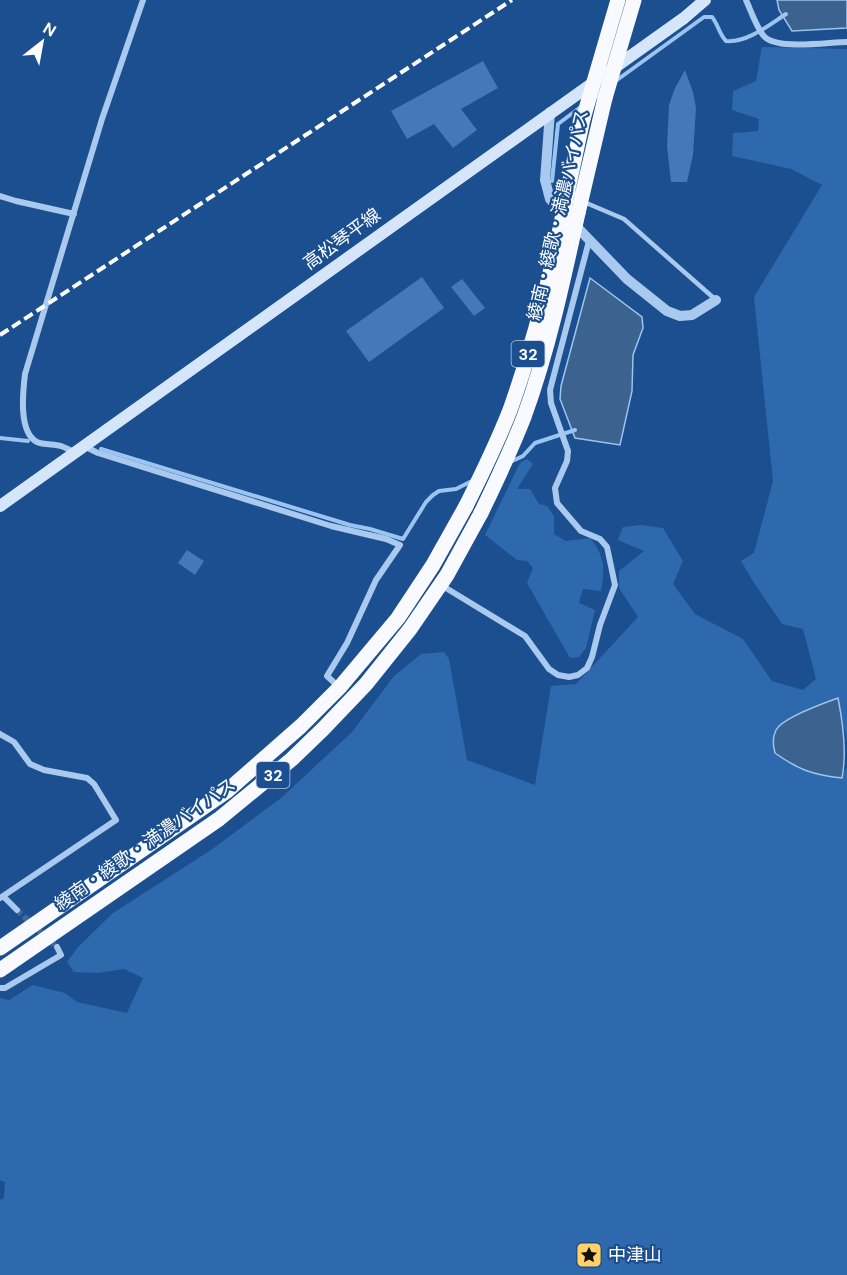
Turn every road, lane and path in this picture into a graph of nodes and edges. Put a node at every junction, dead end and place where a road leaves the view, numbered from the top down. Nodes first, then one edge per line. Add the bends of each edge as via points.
1 (143, 0) edge
2 (618, 0) edge
3 (633, 0) edge
4 (705, 0) edge
5 (746, 0) edge
6 (847, 42) edge
7 (550, 112) junction
8 (0, 196) edge
9 (580, 207) junction
10 (74, 214) junction
11 (590, 239) junction
12 (716, 300) joint
13 (79, 449) junction
14 (0, 506) edge
15 (441, 585) junction
16 (340, 687) junction
17 (0, 734) edge
18 (1, 897) edge
19 (17, 910) tunnel mouth
20 (57, 947) dead end
21 (0, 948) edge
22 (0, 970) edge
23 (0, 988) edge

1 - 10 street
2 - 16 highway, 綾南・綾歌・満濃バイパス / 32, bridge via 583,119 527,359 495,447 433,565 398,618
3 - 9 highway, 綾南・綾歌・満濃バイパス / 32, bridge
4 - 7 main road, 高松琴平線
5 - 6 street via 769,40
7 - 11 street via 545,180 550,199
7 - 13 main road, 高松琴平線
8 - 10 street
9 - 12 lane via 624,219
9 - 15 highway, 綾南・綾歌・満濃バイパス / 32, bridge via 541,365 510,453
10 - 13 street via 25,374 22,398 24,420 37,442
11 - 12 street via 627,279 667,311 692,315
11 - 15 street via 550,390 550,403 568,451 555,488 557,503 581,531 600,539 607,547 615,585 592,657 578,675 558,675 525,636
13 - 14 main road, 高松琴平線
13 - 16 street via 400,544 376,580 327,676
15 - 22 highway, 綾南・綾歌・満濃バイパス / 32 via 366,684 292,759 219,819
16 - 21 highway, 綾南・綾歌・満濃バイパス / 32 via 227,790
17 - 18 street via 14,742 30,764 87,778 116,820
18 - 19 street
20 - 23 street via 61,955

